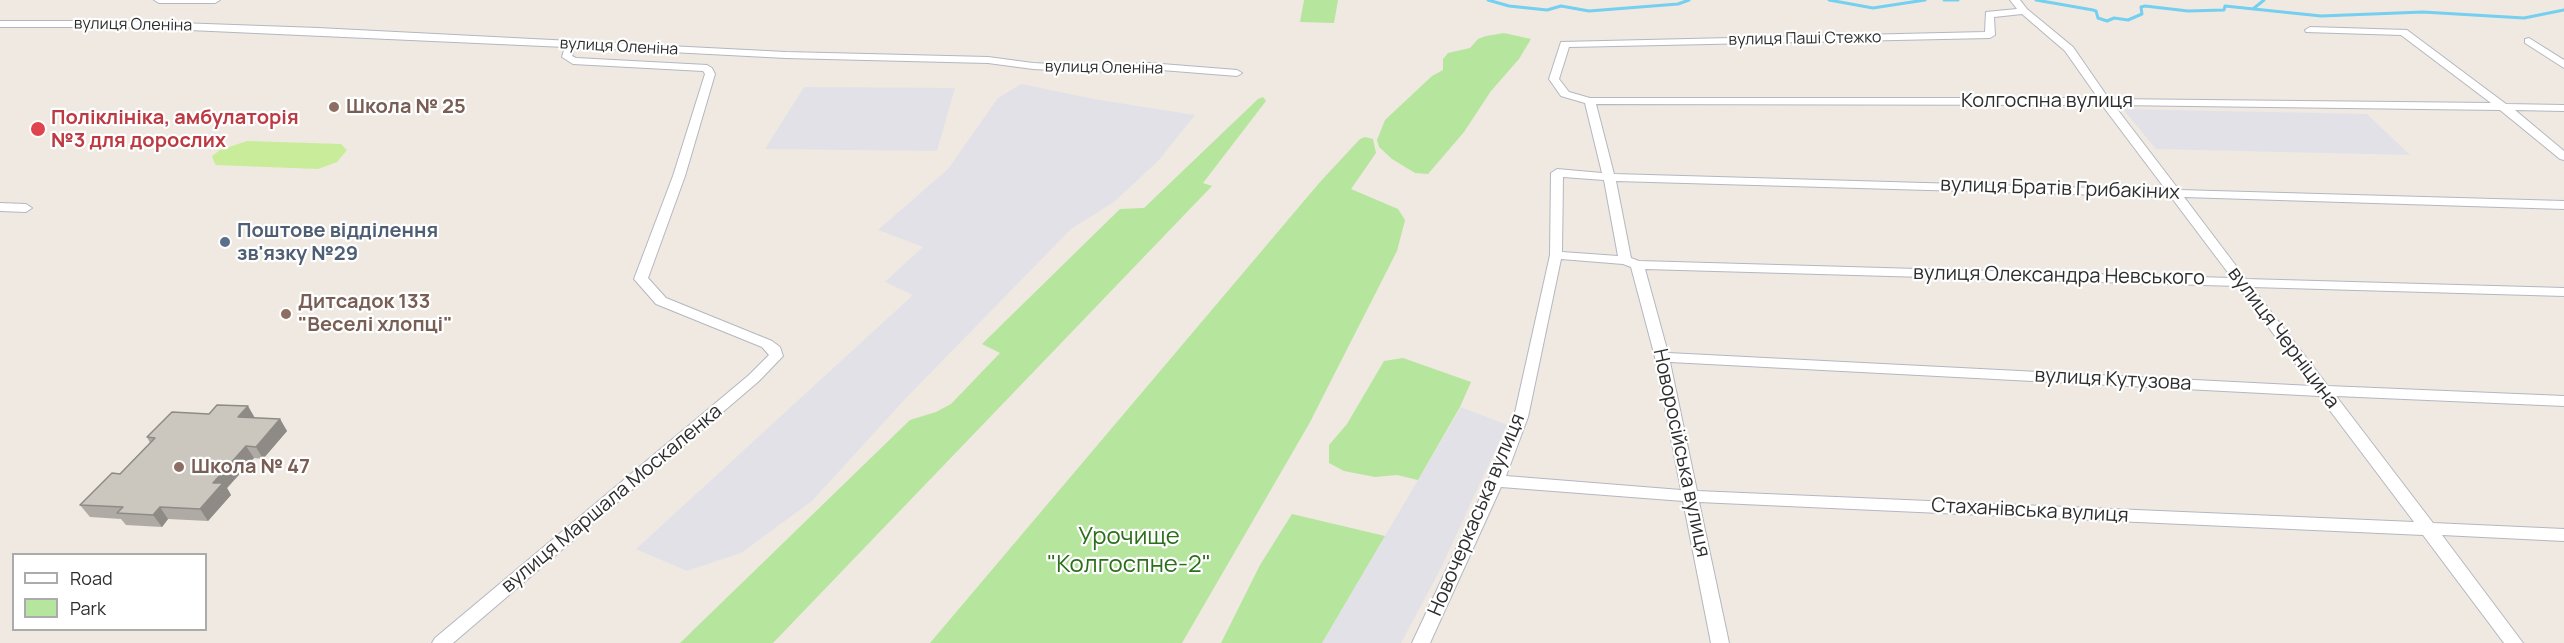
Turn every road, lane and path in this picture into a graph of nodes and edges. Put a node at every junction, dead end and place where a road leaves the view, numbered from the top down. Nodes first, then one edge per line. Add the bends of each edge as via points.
1 (159, 0) edge
2 (216, 0) edge
3 (2020, 6) edge
4 (0, 24) edge
5 (2310, 30) dead end
6 (2529, 41) dead end
7 (571, 44) junction
8 (2564, 65) edge
9 (1237, 73) dead end
10 (1590, 101) junction
11 (2105, 101) junction
12 (2564, 108) edge
13 (2505, 109) junction
14 (2564, 157) edge
15 (1557, 173) joint
16 (1609, 177) junction
17 (2174, 192) junction
18 (2564, 205) edge
19 (0, 207) edge
20 (26, 208) dead end
21 (1556, 255) junction
22 (1631, 262) junction
23 (2240, 280) junction
24 (2564, 291) edge
25 (1662, 357) junction
26 (2322, 391) junction
27 (2564, 401) edge
28 (1496, 480) junction
29 (1689, 496) junction
30 (2429, 529) junction
31 (2564, 535) edge
32 (441, 643) edge
33 (1421, 643) edge
34 (1720, 643) edge
35 (2514, 643) edge

1 - 2 street
3 - 10 street, вулиця Паші Стежко via 1989,14 1990,35 1565,44 1554,79 1565,94
3 - 11 street, вулиця Черніцина via 2069,49
4 - 7 street, вулиця Оленіна via 123,24
5 - 13 street via 2403,32
6 - 8 street
7 - 9 street, вулиця Оленіна via 988,60 1088,69 1149,66
7 - 32 street, вулиця Маршала Москаленка via 567,57 573,61 707,68 710,74 682,165 641,279 661,301 768,344 776,356
10 - 11 street, Колгоспна вулиця
10 - 16 street, Новоросійська вулиця
11 - 13 street, Колгоспна вулиця
11 - 17 street, вулиця Черніцина
12 - 13 street, Колгоспна вулиця
13 - 14 street
15 - 16 street, вулиця Братів Грибакіних
15 - 21 street, Новочеркаська вулиця
16 - 17 street, вулиця Братів Грибакіних
16 - 22 street, Новоросійська вулиця
17 - 18 street, вулиця Братів Грибакіних
17 - 23 street, вулиця Черніцина
19 - 20 street
21 - 22 street, вулиця Олександра Невського
21 - 28 street, Новочеркаська вулиця via 1521,417
22 - 23 street, вулиця Олександра Невського
22 - 25 street, Новоросійська вулиця
23 - 24 street, вулиця Олександра Невського
23 - 26 street, вулиця Черніцина
25 - 26 street, вулиця Кутузова
25 - 29 street, Новоросійська вулиця
26 - 27 street, вулиця Кутузова
26 - 30 street, вулиця Черніцина
28 - 29 street, Стаханівська вулиця
28 - 33 street, Новочеркаська вулиця
29 - 30 street, Стаханівська вулиця
29 - 34 street, Новоросійська вулиця
30 - 31 street, Стаханівська вулиця
30 - 35 street, вулиця Черніцина

